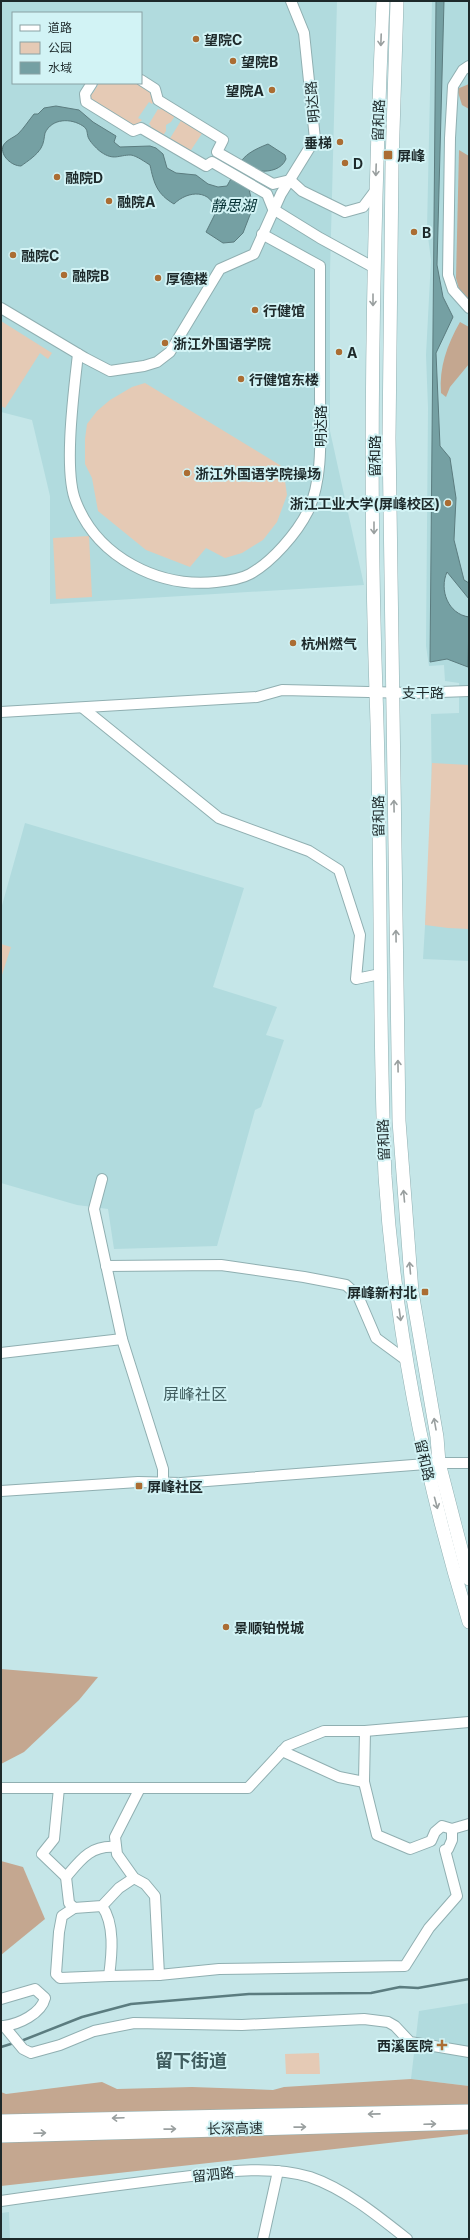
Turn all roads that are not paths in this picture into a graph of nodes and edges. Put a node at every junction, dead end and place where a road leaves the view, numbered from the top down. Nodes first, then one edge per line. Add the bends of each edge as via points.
1 (291, 1) edge
2 (383, 1) edge
3 (397, 1) edge
4 (469, 66) edge
5 (142, 81) edge
6 (91, 84) edge
7 (290, 180) junction
8 (375, 191) junction
9 (274, 208) junction
10 (262, 234) junction
11 (373, 267) junction
12 (1, 308) edge
13 (469, 308) edge
14 (78, 354) junction
15 (376, 691) junction
16 (392, 692) junction
17 (469, 692) edge
18 (82, 708) junction
19 (1, 712) edge
20 (380, 974) junction
21 (102, 1179) dead end
22 (106, 1266) junction
23 (122, 1339) junction
24 (1, 1353) edge
25 (406, 1360) junction
26 (469, 1463) edge
27 (432, 1464) junction
28 (163, 1484) junction
29 (1, 1491) edge
30 (469, 1579) edge
31 (469, 1622) edge
32 (469, 1722) edge
33 (366, 1731) junction
34 (282, 1751) junction
35 (364, 1782) junction
36 (1, 1788) edge
37 (59, 1788) junction
38 (140, 1788) junction
39 (469, 1824) edge
40 (452, 1829) junction
41 (116, 1847) junction
42 (66, 1877) junction
43 (134, 1878) junction
44 (102, 1906) junction
45 (74, 1908) junction
46 (159, 1975) junction
47 (109, 1976) junction
48 (1, 1999) edge
49 (4, 2028) edge
50 (469, 2052) edge
51 (469, 2112) edge
52 (1, 2122) edge
53 (469, 2122) edge
54 (1, 2134) edge
55 (278, 2171) junction
56 (1, 2201) edge
57 (263, 2239) edge
58 (407, 2239) edge

1 - 7 street, 明达路 via 304,33 315,139
2 -> 8 main road, 留和路
3 - 16 main road, 留和路 via 389,304
4 - 13 street via 463,70 453,86 448,275 453,290
5 - 7 street via 155,89 158,100 223,140 218,152 273,184
6 - 9 street via 85,94 86,102 133,132 141,128 206,166 212,162 267,194
7 - 8 street via 302,191 345,212 363,207
7 - 9 street, 明达路
8 - 11 main road, 留和路
9 - 10 street, 明达路
9 - 11 street via 320,238
10 - 14 street via 254,254 220,269 170,352 157,362 110,371
10 - 14 street, 明达路 via 320,266 320,468 308,510 280,550 250,575 202,583 154,576 122,559 105,546 90,528 76,502 70,477
11 -> 15 main road, 留和路
12 - 14 street
15 - 16 street, 支干路
15 - 18 street, 支干路 via 282,690 258,697
15 - 20 main road, 留和路
16 - 17 street, 支干路
27 -> 16 main road, 留和路 via 437,1437 412,1292 399,1121
18 - 19 street, 支干路
18 - 20 street via 219,818 309,851 339,870 360,935 356,979
20 -> 25 main road, 留和路 via 382,1111 390,1243
21 - 22 street via 94,1209
22 - 23 street
22 - 25 street via 221,1265 304,1276 346,1285 358,1296 376,1338
23 - 24 street
23 - 28 street via 163,1469
25 - 27 main road, 留和路
26 - 27 street
27 - 28 street
27 - 30 main road, 留和路
27 -> 31 main road, 留和路
28 - 29 street via 138,1482
32 - 33 street
33 - 34 street via 324,1730 287,1746
33 - 35 street
34 - 35 street via 339,1777
34 - 38 street via 248,1788
35 - 40 street via 378,1835 410,1849 431,1841 435,1832 442,1826
36 - 37 street
37 - 38 street
37 - 42 street via 54,1839 42,1854
38 - 41 street via 115,1837
39 - 40 street
40 - 46 street via 452,1840 446,1850 457,1896 429,1928 405,1966 219,1970
41 - 42 street via 102,1846 82,1859
41 - 43 street via 117,1854
42 - 45 street via 69,1903
43 - 44 street via 119,1888
43 - 46 street via 145,1884 155,1896
44 - 45 street
44 - 47 street via 109,1915
45 - 47 street via 62,1916 56,1974 60,1978
46 - 47 street
48 - 49 street via 35,1989 45,1998 36,2013
49 - 50 street via 23,2049 31,2053 60,2046 94,2031 134,2023 242,2025 364,2019 388,2022 396,2026 410,2042
51 -> 52 highway, 长深高速
54 -> 53 highway, 长深高速
55 - 56 street, 留泗路 via 244,2171 197,2176
55 - 57 street
55 - 58 street, 留泗路 via 310,2178 341,2193

